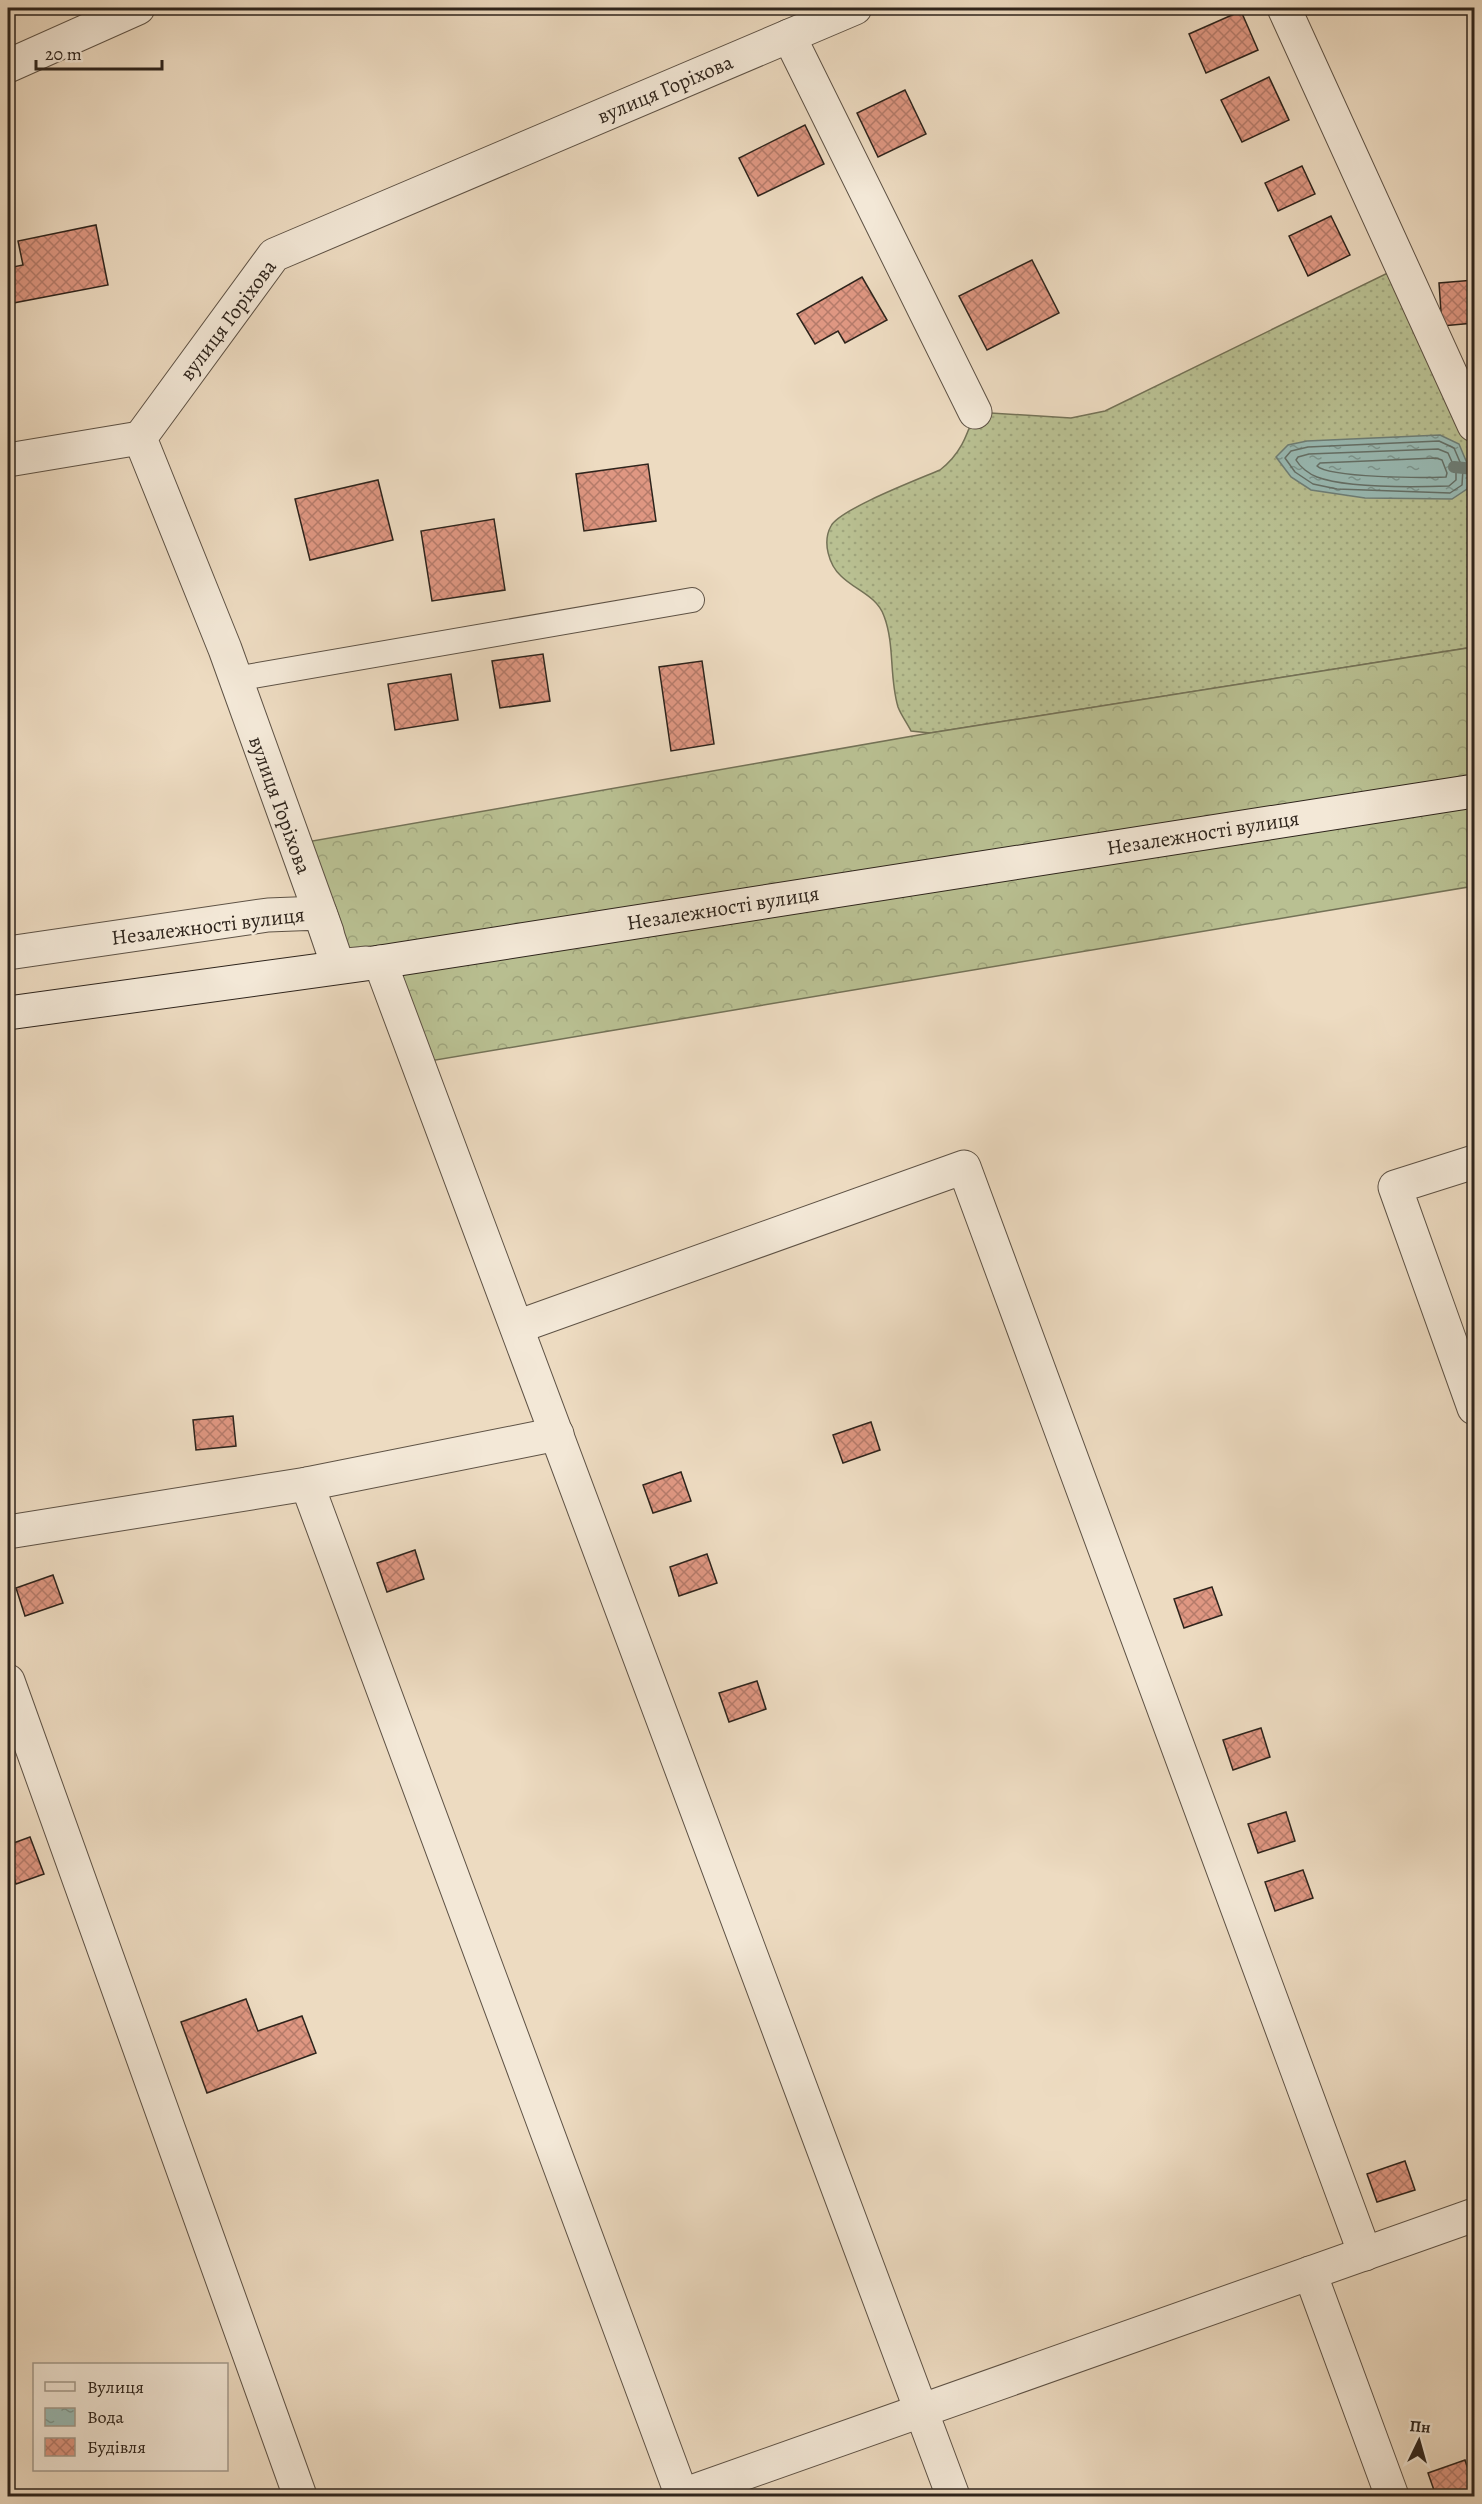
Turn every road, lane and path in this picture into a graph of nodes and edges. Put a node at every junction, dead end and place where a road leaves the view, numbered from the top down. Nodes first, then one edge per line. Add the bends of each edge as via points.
1 (138, 8) edge
2 (855, 8) edge
3 (1284, 8) edge
4 (789, 36) junction
5 (8, 66) edge
6 (975, 412) dead end
7 (1474, 425) edge
8 (140, 438) junction
9 (8, 460) edge
10 (692, 600) dead end
11 (235, 679) junction
12 (1474, 790) edge
13 (320, 913) junction
14 (8, 953) edge
15 (380, 962) junction
16 (338, 966) junction
17 (8, 1013) edge
18 (1474, 1162) edge
19 (517, 1327) junction
20 (1474, 1408) edge
21 (557, 1434) junction
22 (307, 1484) junction
23 (8, 1532) edge
24 (8, 1681) edge
25 (1474, 2215) edge
26 (1365, 2254) junction
27 (1310, 2273) junction
28 (921, 2410) junction
29 (300, 2496) edge
30 (681, 2496) edge
31 (953, 2496) edge
32 (1392, 2496) edge

1 - 5 street
2 - 4 street, вулиця Горіхова
3 - 7 street
4 - 6 street
4 - 8 street, вулиця Горіхова via 274,255
8 - 9 street
8 - 11 street, вулиця Горіхова
10 - 11 lane
11 - 13 street, вулиця Горіхова
12 - 15 street, Незалежності вулиця
13 - 14 street, Незалежності вулиця via 268,915
13 - 16 street, Незалежності вулиця
15 - 16 street, Незалежності вулиця
15 - 19 street
16 - 17 street
18 - 20 street via 1395,1187
19 - 21 street
19 - 26 street via 964,1167
21 - 22 street
21 - 28 street
22 - 23 street
22 - 30 street
24 - 29 street
25 - 26 street
26 - 27 street
27 - 28 street
27 - 32 street
28 - 30 street
28 - 31 street

